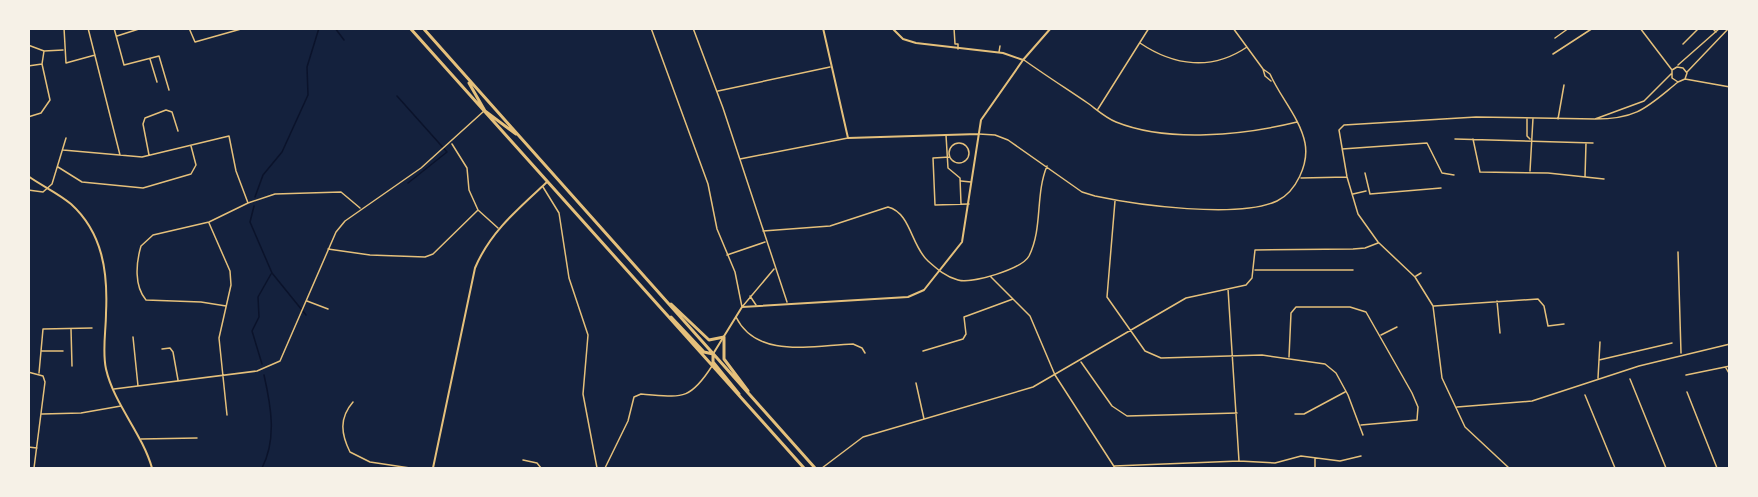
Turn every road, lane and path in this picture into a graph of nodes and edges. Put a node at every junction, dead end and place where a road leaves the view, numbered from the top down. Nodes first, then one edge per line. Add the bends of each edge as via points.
1 (64, 28) edge
2 (88, 28) edge
3 (114, 28) edge
4 (142, 28) edge
5 (189, 28) edge
6 (410, 28) edge
7 (423, 28) edge
8 (651, 28) edge
9 (693, 28) edge
10 (823, 28) edge
11 (892, 28) edge
12 (954, 28) edge
13 (1051, 28) edge
14 (1149, 28) edge
15 (1233, 28) edge
16 (1569, 28) edge
17 (1593, 28) edge
18 (1640, 28) edge
19 (1699, 28) edge
20 (1712, 28) edge
21 (1720, 28) edge
22 (1729, 28) edge
23 (241, 29) edge
24 (1717, 32) junction
25 (116, 36) junction
26 (1555, 38) dead end
27 (1140, 43) junction
28 (1683, 44) dead end
29 (28, 45) edge
30 (1000, 45) dead end
31 (1247, 47) junction
32 (64, 49) junction
33 (958, 49) junction
34 (44, 51) junction
35 (999, 52) junction
36 (1553, 54) dead end
37 (95, 55) junction
38 (150, 58) junction
39 (1023, 60) junction
40 (42, 64) junction
41 (28, 66) edge
42 (1677, 66) junction
43 (832, 67) junction
44 (1263, 69) junction
45 (1672, 70) junction
46 (1686, 73) junction
47 (1671, 74) junction
48 (468, 79) junction
49 (1685, 79) junction
50 (1272, 81) junction
51 (157, 82) dead end
52 (1678, 82) junction
53 (1564, 85) dead end
54 (1730, 87) edge
55 (169, 90) dead end
56 (717, 91) junction
57 (1098, 110) junction
58 (485, 111) junction
59 (28, 117) edge
60 (1527, 117) junction
61 (1533, 118) junction
62 (1558, 119) junction
63 (1595, 119) junction
64 (1297, 122) junction
65 (177, 131) dead end
66 (518, 134) junction
67 (946, 134) junction
68 (978, 134) junction
69 (66, 138) dead end
70 (848, 138) junction
71 (1455, 139) dead end
72 (1473, 139) junction
73 (1530, 139) junction
74 (1586, 142) junction
75 (451, 143) junction
76 (1593, 143) dead end
77 (190, 145) junction
78 (1341, 149) junction
79 (63, 150) junction
80 (120, 156) junction
81 (149, 156) junction
82 (949, 157) junction
83 (740, 159) junction
84 (1047, 166) junction
85 (58, 167) junction
86 (1530, 172) junction
87 (1365, 173) dead end
88 (1454, 175) dead end
89 (28, 176) edge
90 (1347, 177) junction
91 (1300, 178) junction
92 (1585, 178) junction
93 (1604, 179) dead end
94 (548, 181) junction
95 (960, 181) junction
96 (972, 182) junction
97 (543, 186) junction
98 (1442, 188) dead end
99 (48, 189) junction
100 (28, 190) edge
101 (1367, 191) junction
102 (1352, 194) junction
103 (1115, 201) junction
104 (248, 203) junction
105 (961, 204) junction
106 (969, 204) junction
107 (361, 209) junction
108 (478, 210) junction
109 (209, 222) junction
110 (498, 229) junction
111 (763, 231) junction
112 (767, 242) junction
113 (1378, 242) junction
114 (327, 249) junction
115 (1678, 252) dead end
116 (726, 255) junction
117 (774, 269) junction
118 (1353, 270) dead end
119 (1254, 271) junction
120 (941, 272) junction
121 (1420, 273) dead end
122 (990, 276) junction
123 (1415, 277) junction
124 (1228, 288) junction
125 (750, 295) junction
126 (1014, 299) junction
127 (1497, 300) junction
128 (306, 301) junction
129 (667, 301) junction
130 (789, 304) junction
131 (226, 306) junction
132 (757, 306) junction
133 (1433, 306) junction
134 (742, 307) junction
135 (328, 309) dead end
136 (664, 312) junction
137 (736, 316) junction
138 (1564, 324) dead end
139 (1397, 327) dead end
140 (71, 328) junction
141 (92, 328) dead end
142 (1128, 331) junction
143 (1500, 333) dead end
144 (1380, 335) junction
145 (133, 337) dead end
146 (724, 337) junction
147 (1600, 342) dead end
148 (1672, 343) dead end
149 (1730, 344) edge
150 (162, 349) dead end
151 (41, 351) junction
152 (63, 351) dead end
153 (923, 351) dead end
154 (865, 353) dead end
155 (713, 354) junction
156 (1681, 354) junction
157 (1231, 356) junction
158 (1289, 358) junction
159 (1599, 360) junction
160 (1080, 361) junction
161 (72, 366) dead end
162 (712, 366) junction
163 (1730, 366) edge
164 (1726, 367) junction
165 (28, 372) edge
166 (39, 374) junction
167 (221, 375) junction
168 (1055, 375) junction
169 (1686, 375) dead end
170 (1730, 375) edge
171 (1598, 379) junction
172 (1630, 379) dead end
173 (178, 381) junction
174 (916, 382) dead end
175 (138, 386) junction
176 (113, 389) junction
177 (1345, 391) junction
178 (1687, 392) dead end
179 (1585, 395) dead end
180 (750, 396) junction
181 (740, 397) junction
182 (353, 402) dead end
183 (122, 406) junction
184 (1456, 408) junction
185 (1237, 413) junction
186 (41, 414) junction
187 (1295, 414) dead end
188 (226, 415) dead end
189 (924, 420) junction
190 (1360, 425) junction
191 (1363, 435) dead end
192 (197, 438) dead end
193 (140, 439) junction
194 (28, 447) edge
195 (36, 448) junction
196 (1361, 456) dead end
197 (1316, 458) junction
198 (523, 460) dead end
199 (1239, 461) junction
200 (393, 467) edge
201 (398, 467) edge
202 (1115, 467) edge
203 (34, 468) edge
204 (152, 468) edge
205 (410, 468) edge
206 (433, 468) edge
207 (541, 468) edge
208 (597, 468) edge
209 (605, 468) edge
210 (804, 468) edge
211 (815, 468) edge
212 (822, 468) edge
213 (1315, 468) edge
214 (1509, 468) edge
215 (1615, 468) edge
216 (1666, 468) edge
217 (1717, 468) edge

1 - 32 street
2 - 37 street
3 - 25 street
4 - 25 street
5 - 23 street via 195,42
6 - 58 highway
7 - 48 highway
8 - 116 street via 708,184
9 - 56 street
10 - 43 street
11 - 33 street via 903,39
12 - 33 street
13 - 39 street
14 - 27 street
15 - 31 street
16 - 26 street
17 - 36 street
18 - 45 street
19 - 28 street
20 - 24 street
21 - 24 street
22 - 46 street
24 - 42 street
25 - 38 street via 124,65
27 - 31 street via 1173,61 1205,64 1234,56
27 - 57 street
29 - 34 street
30 - 35 street
31 - 44 street
32 - 34 street
32 - 37 street via 66,63
33 - 35 street
34 - 40 street
35 - 39 street
37 - 80 street
38 - 51 street
38 - 55 street via 159,56
39 - 57 street
39 - 68 street via 986,111
40 - 41 street
40 - 59 street via 50,99 41,113
42 - 45 street
42 - 46 street
43 - 56 street
43 - 70 street
44 - 50 street
44 - 50 street
45 - 47 street
46 - 49 street
47 - 52 street
47 - 63 street via 1644,101
48 - 58 highway
48 - 66 highway
49 - 52 street
49 - 54 street
50 - 64 street
52 - 63 street via 1640,112
53 - 62 street
56 - 83 street
57 - 64 street via 1113,121 1159,134 1263,130
58 - 66 highway
58 - 75 street
58 - 94 highway
60 - 61 street
60 - 73 street
60 - 78 street via 1439,118 1340,126
61 - 62 street
61 - 73 street
62 - 63 street
64 - 91 street via 1306,152
65 - 81 street via 172,112 145,118
66 - 129 highway
67 - 68 street
67 - 70 street
67 - 82 street
68 - 84 street via 1008,140
68 - 96 street
69 - 79 street
70 - 83 street
71 - 72 street
72 - 73 street
72 - 86 street via 1479,172
73 - 74 street
73 - 86 street
74 - 76 street
74 - 92 street
75 - 107 street
75 - 108 street via 467,168 469,190
77 - 81 street
77 - 85 street via 196,165 191,174 144,188 82,182
77 - 104 street via 229,136
78 - 88 street via 1427,143 1442,173
78 - 90 street
79 - 80 street
79 - 85 street
80 - 81 street
82 - 82 street via 953,162 968,161 968,145 951,144
82 - 95 street via 950,172 959,176
82 - 105 street via 933,158 935,205
83 - 111 street
84 - 103 street via 1082,192
84 - 122 street via 1040,182 1038,217 1029,257 1018,267
85 - 99 street
86 - 92 street
87 - 101 street
89 - 99 street
90 - 91 street
90 - 102 street
91 - 103 street via 1279,201 1257,207 1173,207
92 - 93 street
94 - 97 street
94 - 136 highway
95 - 96 street
95 - 105 street
96 - 106 street
97 - 110 street
97 - 208 street via 559,213 569,278 588,335 583,394
98 - 101 street via 1372,194
99 - 100 street
99 - 176 street via 72,205 100,246 108,287 104,359
101 - 102 street
102 - 113 street via 1358,214
103 - 142 street via 1107,297
104 - 107 street via 286,192 331,192 348,196
104 - 109 street
105 - 106 street
106 - 120 street via 962,242
107 - 114 street via 345,220
108 - 110 street
108 - 114 street via 433,254 425,257
109 - 131 street via 230,271
109 - 131 street via 147,240 139,254 140,293 146,300 159,302 195,301
110 - 206 street via 480,255 468,292
111 - 112 street
111 - 120 street via 830,226 888,207 902,214 925,258
112 - 116 street
112 - 117 street
113 - 119 street via 1353,249 1254,251
113 - 123 street
114 - 128 street
115 - 156 street
116 - 134 street via 735,272
117 - 125 street
117 - 130 street
118 - 119 street
119 - 124 street via 1246,285
120 - 122 street via 962,281
120 - 130 street via 924,290 908,297
121 - 123 street
122 - 126 street
123 - 133 street
124 - 142 street via 1186,298
124 - 157 street
125 - 132 street
125 - 134 street
126 - 153 street via 964,317 963,339
126 - 168 street via 1030,316
127 - 133 street
127 - 138 street via 1538,299 1544,306 1548,326
127 - 143 street
128 - 135 street
128 - 167 street via 280,361 257,371
129 - 146 highway via 709,340
129 - 155 highway
130 - 132 street
131 - 167 street via 219,338
132 - 134 street
133 - 184 street via 1441,375
134 - 137 street
136 - 155 highway via 706,353
136 - 162 highway
137 - 146 street
137 - 154 street via 749,334 782,348 853,344
139 - 144 street
140 - 141 street
140 - 151 street via 43,329
140 - 161 street
142 - 157 street via 1145,351 1161,358
142 - 160 street
144 - 158 street via 1361,309 1296,307 1291,314
144 - 190 street via 1412,393 1418,407 1417,420
145 - 175 street
146 - 155 street
146 - 180 highway via 724,359
147 - 159 street
148 - 159 street
149 - 156 street
150 - 173 street via 170,348 173,352
151 - 152 street
151 - 166 street
155 - 180 highway
155 - 181 highway via 713,362
156 - 171 street
157 - 158 street
157 - 185 street
158 - 177 street via 1325,364 1336,373
159 - 171 street
160 - 168 street
160 - 185 street via 1112,406 1127,416
162 - 181 highway
162 - 209 street via 694,391 683,396 634,397 628,421
163 - 164 street
164 - 169 street
164 - 170 street
165 - 166 street
166 - 186 street via 45,382
167 - 173 street
167 - 188 street
168 - 189 street via 1033,387
168 - 202 street
171 - 184 street via 1532,401
172 - 216 street
173 - 175 street
174 - 189 street
175 - 176 street
176 - 183 street
177 - 187 street via 1304,414
177 - 190 street
178 - 217 street
179 - 215 street
180 - 211 highway
181 - 210 highway
182 - 200 street via 346,410 342,430 350,452
183 - 186 street
183 - 193 street
184 - 214 street via 1466,427
185 - 199 street
186 - 195 street
189 - 212 street via 863,437
190 - 191 street
192 - 193 street
193 - 204 street
194 - 195 street
195 - 203 street
196 - 197 street via 1340,461
197 - 199 street via 1301,456 1275,463
197 - 213 street
198 - 207 street
199 - 202 street
200 - 201 street
201 - 205 street

